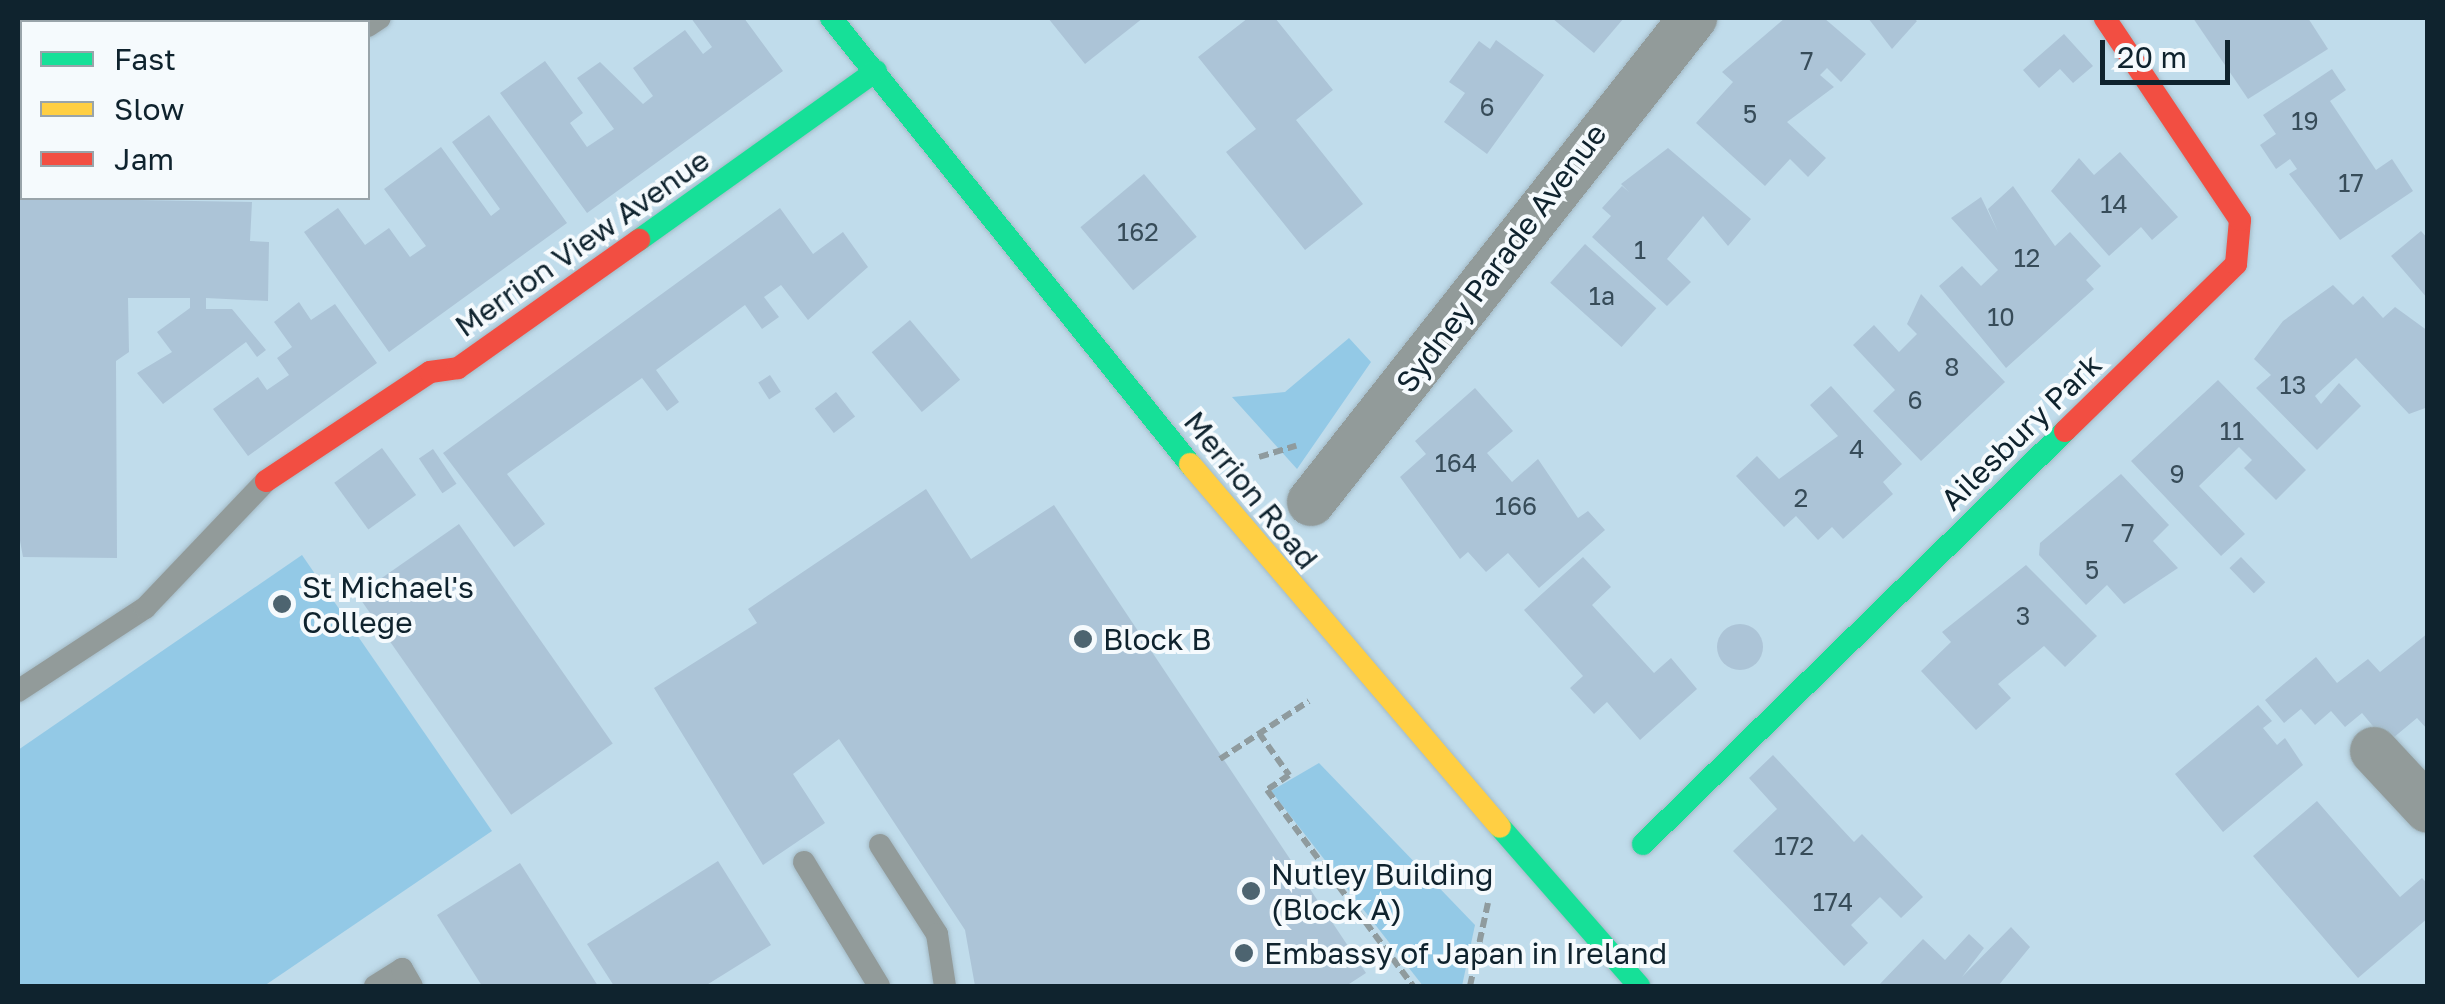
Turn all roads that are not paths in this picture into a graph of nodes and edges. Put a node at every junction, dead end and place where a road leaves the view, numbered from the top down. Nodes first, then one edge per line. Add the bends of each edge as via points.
1 (831, 18) edge
2 (1693, 18) edge
3 (2105, 18) edge
4 (876, 71) junction
5 (266, 481) joint
6 (1311, 502) dead end
7 (18, 692) edge
8 (2374, 751) dead end
9 (2428, 808) edge
10 (1643, 844) dead end
11 (880, 845) dead end
12 (804, 862) dead end
13 (375, 986) edge
14 (412, 986) edge
15 (879, 986) edge
16 (944, 986) edge
17 (1639, 986) edge

1 - 4 street, Merrion Road
2 - 6 street, Sydney Parade Avenue
3 - 10 street, Ailesbury Park via 2240,220 2236,264
4 - 5 street, Merrion View Avenue via 458,368 430,372
4 - 17 street, Merrion Road via 1266,558
5 - 7 lane via 145,608
8 - 9 street
11 - 16 lane via 938,934
12 - 15 lane
13 - 14 lane via 402,969

